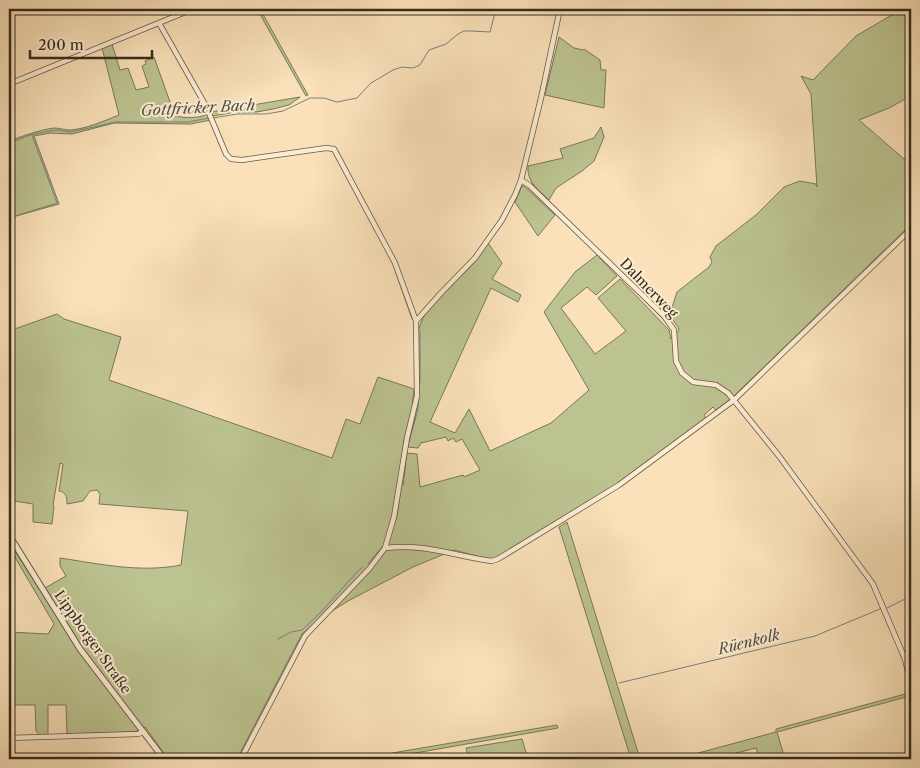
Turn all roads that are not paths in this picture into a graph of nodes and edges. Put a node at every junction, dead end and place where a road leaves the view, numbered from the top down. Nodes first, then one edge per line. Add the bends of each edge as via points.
1 (193, 9) edge
2 (560, 9) edge
3 (159, 23) junction
4 (9, 84) edge
5 (521, 180) junction
6 (911, 229) edge
7 (416, 321) junction
8 (734, 400) junction
9 (9, 535) edge
10 (384, 548) junction
11 (911, 685) edge
12 (144, 732) junction
13 (9, 738) edge
14 (164, 759) edge
15 (241, 759) edge

1 - 3 street
2 - 5 street
3 - 4 street
3 - 7 street via 206,106 230,160 334,149 396,263
5 - 7 street via 506,213 475,258
5 - 8 street, Dalmerweg via 664,316 674,330 676,361 686,378 721,387
6 - 8 street
7 - 10 street via 417,396 394,517
8 - 10 street via 619,485 498,559 411,546
8 - 11 street, Dalmerweg via 873,584 905,659
9 - 12 street, Lippborger Straße via 80,649
10 - 15 street via 369,569 304,636
12 - 13 street
12 - 14 street, Lippborger Straße

